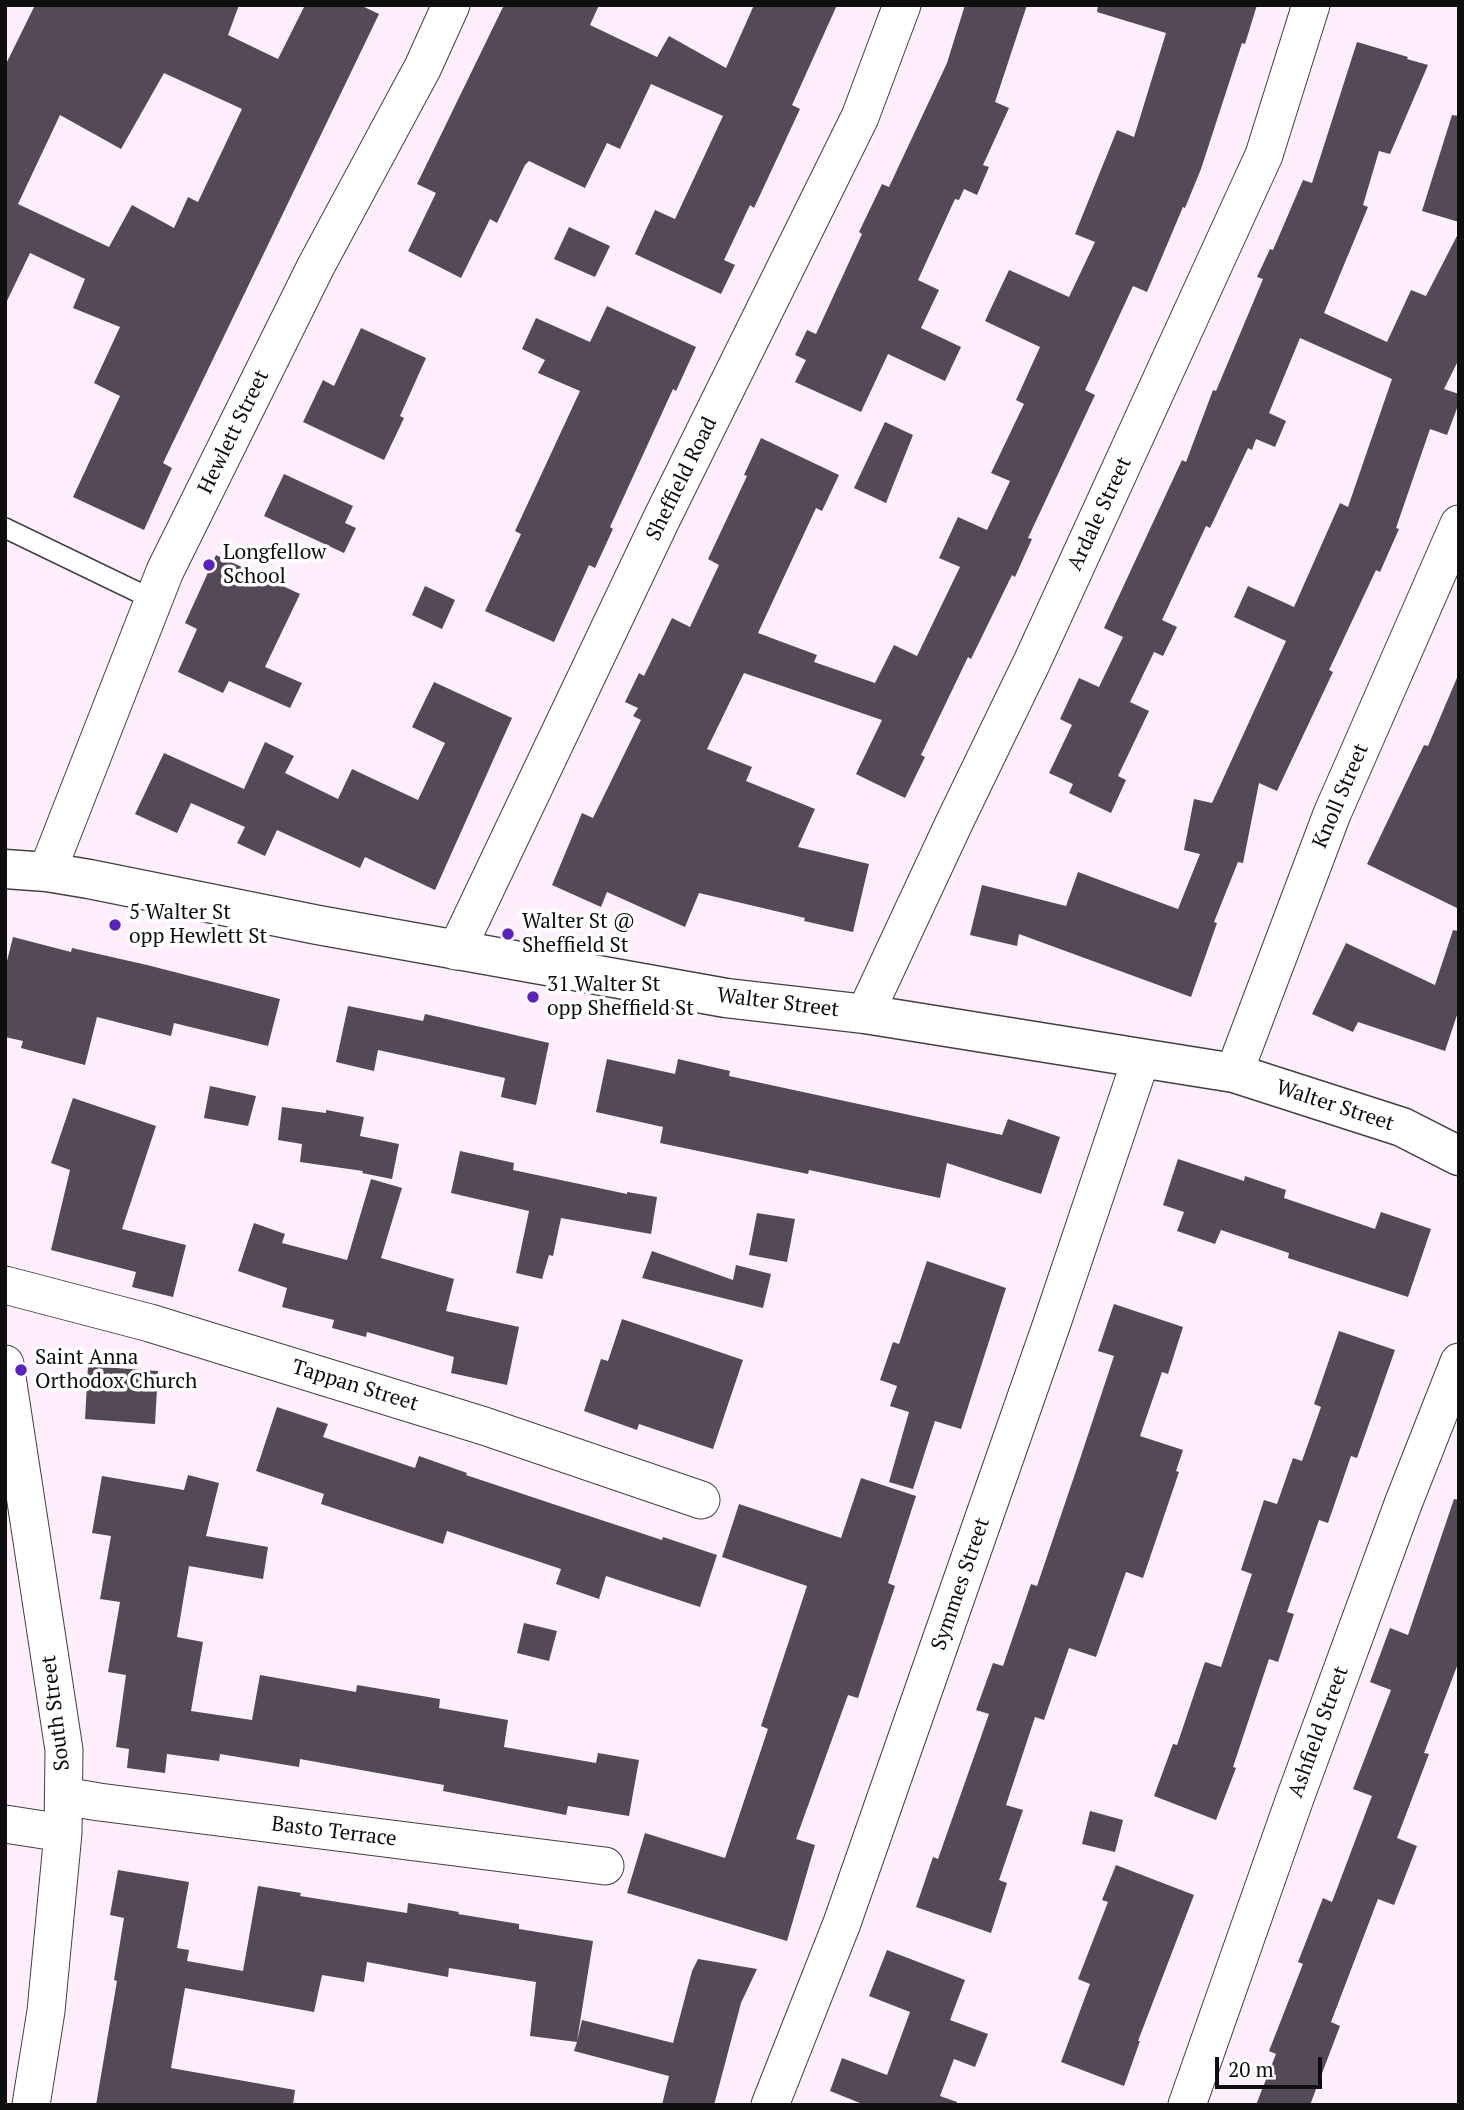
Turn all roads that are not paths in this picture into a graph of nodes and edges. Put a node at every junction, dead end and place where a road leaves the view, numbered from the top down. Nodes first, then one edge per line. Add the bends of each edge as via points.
1 (451, 5) edge
2 (902, 5) edge
3 (1311, 5) edge
4 (1459, 524) edge
5 (5, 528) edge
6 (154, 600) junction
7 (5, 869) edge
8 (47, 872) junction
9 (456, 951) junction
10 (865, 1014) junction
11 (1141, 1059) junction
12 (1234, 1073) junction
13 (1459, 1156) edge
14 (5, 1285) edge
15 (1459, 1363) edge
16 (5, 1364) edge
17 (701, 1500) dead end
18 (64, 1796) junction
19 (5, 1824) edge
20 (63, 1833) junction
21 (605, 1866) dead end
22 (31, 2105) edge
23 (770, 2105) edge
24 (1187, 2105) edge

1 - 6 street, Hewlett Street via 310,279
2 - 9 street, Sheffield Road via 860,117
3 - 10 street, Ardale Street via 1264,155
4 - 12 street, Knoll Street via 1332,814
5 - 6 lane
6 - 8 street, Hewlett Street
7 - 8 street, Walter Street
8 - 9 street, Walter Street
9 - 10 street, Walter Street via 726,998
10 - 11 street, Walter Street
11 - 12 street, Walter Street
11 - 23 street, Symmes Street via 842,1923
12 - 13 street, Walter Street via 1402,1127
14 - 17 street, Tappan Street via 150,1323 471,1422
15 - 24 street, Ashfield Street via 1327,1711
16 - 18 street, South Street via 64,1751
18 - 20 street, South Street
18 - 21 street, Basto Terrace
19 - 20 street
20 - 22 street, South Street via 46,2011

